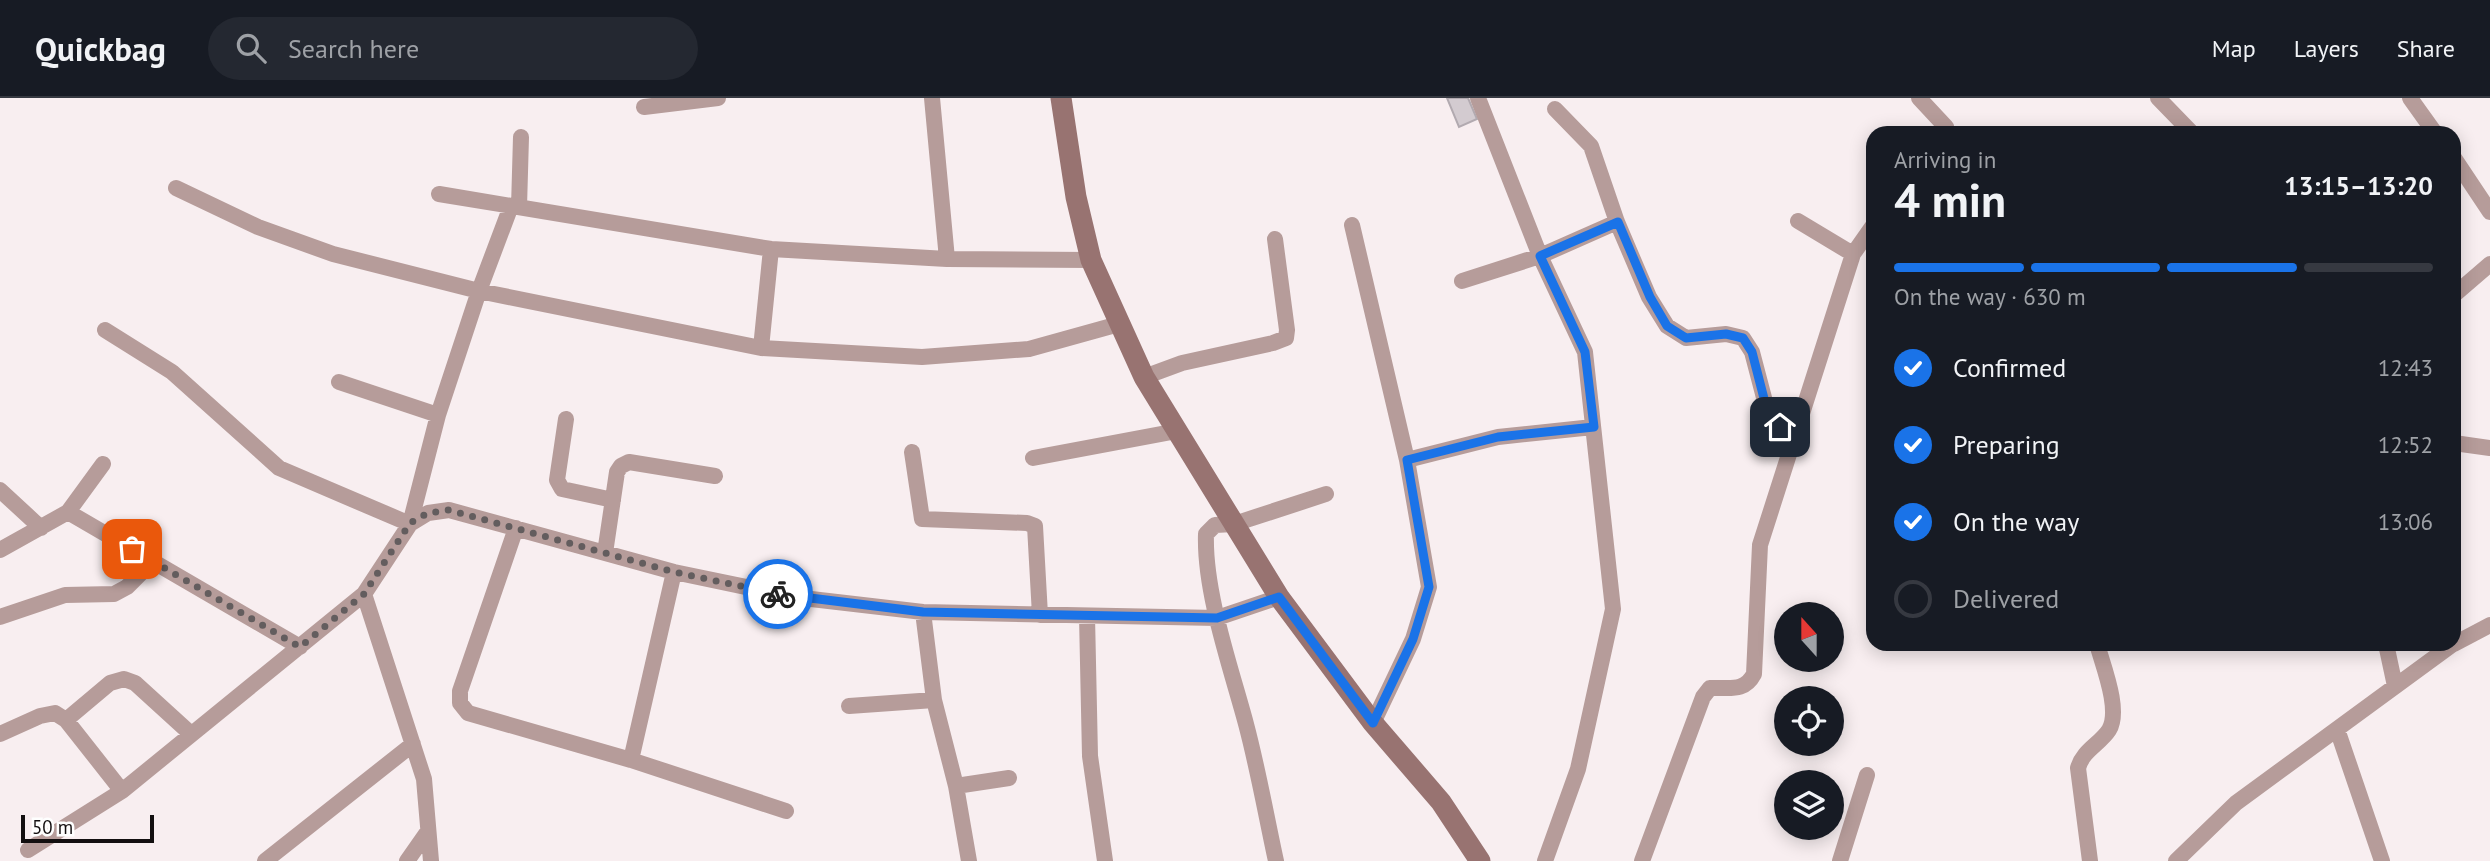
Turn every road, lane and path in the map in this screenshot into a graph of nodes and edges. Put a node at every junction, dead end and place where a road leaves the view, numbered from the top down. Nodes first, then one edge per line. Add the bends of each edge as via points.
1 (718, 98) edge
2 (932, 98) edge
3 (1061, 98) edge
4 (1478, 98) edge
5 (1919, 98) edge
6 (2158, 98) edge
7 (2410, 98) edge
8 (644, 107) dead end
9 (1555, 109) dead end
10 (1945, 126) edge
11 (2185, 126) edge
12 (2430, 126) edge
13 (522, 137) dead end
14 (2461, 168) edge
15 (176, 188) dead end
16 (439, 194) dead end
17 (515, 206) junction
18 (2490, 212) edge
19 (1618, 222) junction
20 (1798, 222) dead end
21 (1352, 225) dead end
22 (1866, 236) edge
23 (1275, 239) dead end
24 (771, 249) junction
25 (1853, 254) junction
26 (1540, 256) junction
27 (947, 259) junction
28 (1091, 260) junction
29 (2490, 264) edge
30 (1462, 281) dead end
31 (2461, 289) edge
32 (478, 291) junction
33 (1119, 324) junction
34 (105, 330) dead end
35 (761, 348) junction
36 (1144, 377) junction
37 (339, 382) dead end
38 (438, 415) junction
39 (566, 419) dead end
40 (1594, 427) junction
41 (1177, 431) junction
42 (1793, 441) junction
43 (2461, 444) edge
44 (2490, 448) edge
45 (912, 452) dead end
46 (1033, 458) dead end
47 (1407, 460) junction
48 (103, 464) dead end
49 (715, 476) dead end
50 (0, 490) edge
51 (1326, 494) dead end
52 (613, 500) junction
53 (68, 512) junction
54 (410, 523) junction
55 (1234, 524) junction
56 (41, 528) junction
57 (516, 528) junction
58 (0, 550) edge
59 (605, 553) junction
60 (153, 561) junction
61 (674, 572) junction
62 (364, 594) junction
63 (1279, 597) junction
64 (923, 612) junction
65 (1040, 615) junction
66 (1087, 616) junction
67 (0, 617) edge
68 (1217, 618) junction
69 (2490, 625) edge
70 (2461, 640) edge
71 (300, 647) junction
72 (2099, 651) edge
73 (2387, 651) edge
74 (2444, 651) edge
75 (2395, 687) junction
76 (934, 700) junction
77 (849, 706) dead end
78 (66, 720) junction
79 (1373, 723) junction
80 (2337, 729) junction
81 (0, 734) edge
82 (191, 734) junction
83 (412, 744) junction
84 (631, 760) junction
85 (1867, 775) dead end
86 (1009, 778) dead end
87 (956, 786) junction
88 (122, 790) junction
89 (786, 811) dead end
90 (428, 831) junction
91 (28, 850) dead end
92 (265, 861) edge
93 (407, 861) edge
94 (431, 861) edge
95 (969, 861) edge
96 (1105, 861) edge
97 (1276, 861) edge
98 (1480, 861) edge
99 (1545, 861) edge
100 (1642, 861) edge
101 (1840, 861) edge
102 (2090, 861) edge
103 (2176, 861) edge
104 (2382, 861) edge

1 - 8 street
2 - 27 street
3 - 28 main road
4 - 26 street
5 - 10 street
6 - 11 street
7 - 12 street
9 - 19 street via 1591,146
13 - 17 street
14 - 18 street
15 - 32 street via 258,227 333,254
16 - 17 street
17 - 24 street
17 - 32 street
19 - 26 street
19 - 42 street via 1667,326 1686,338 1726,334 1743,338 1752,352 1768,414
20 - 25 street
21 - 47 street
22 - 25 street
23 - 36 street via 1286,338
24 - 27 street
24 - 35 street
25 - 42 street
26 - 30 street
26 - 40 street via 1585,352
27 - 28 street
28 - 33 main road
29 - 31 street
32 - 35 street
32 - 38 street
33 - 35 street via 1029,349 922,357
33 - 36 main road
34 - 54 street via 172,372 279,468
36 - 41 main road
37 - 38 street
38 - 54 street
39 - 52 street via 557,480 562,489
40 - 47 street via 1498,437
40 - 99 street via 1614,609 1578,769
41 - 46 street
41 - 55 main road
42 - 100 street via 1760,545 1754,674 1742,688 1710,688 1703,697
43 - 44 street
45 - 65 street via 922,519 1035,526
47 - 79 street via 1429,587 1413,639
48 - 53 street
49 - 52 street via 629,462 617,472
50 - 56 street
51 - 55 street
52 - 59 street
53 - 56 street
53 - 60 street
54 - 57 street via 428,513 449,510
54 - 62 street
55 - 63 main road
55 - 68 street via 1215,526 1206,534
56 - 58 street
57 - 59 street
57 - 84 street via 460,691 460,703 468,713
59 - 61 street
60 - 67 street via 114,594 65,596
60 - 71 street
61 - 64 street via 794,597
61 - 84 street
62 - 71 street
62 - 83 street
63 - 68 street
63 - 79 main road
64 - 65 street
64 - 76 street
65 - 66 street
66 - 68 street
66 - 96 street via 1090,756
68 - 97 street via 1253,751
69 - 70 street
71 - 82 street
72 - 102 street via 2115,713 2109,730 2081,758 2078,768
73 - 75 street
74 - 75 street
75 - 80 street
76 - 77 street
76 - 87 street
78 - 81 street via 47,714
78 - 82 street via 110,683 124,679 135,683
78 - 88 street
79 - 98 main road via 1441,803
80 - 103 street via 2236,803
80 - 104 street
82 - 88 street
83 - 90 street via 424,779
83 - 92 street
84 - 89 street
85 - 101 street
86 - 87 street
87 - 95 street
88 - 91 street
90 - 93 street
90 - 94 street

